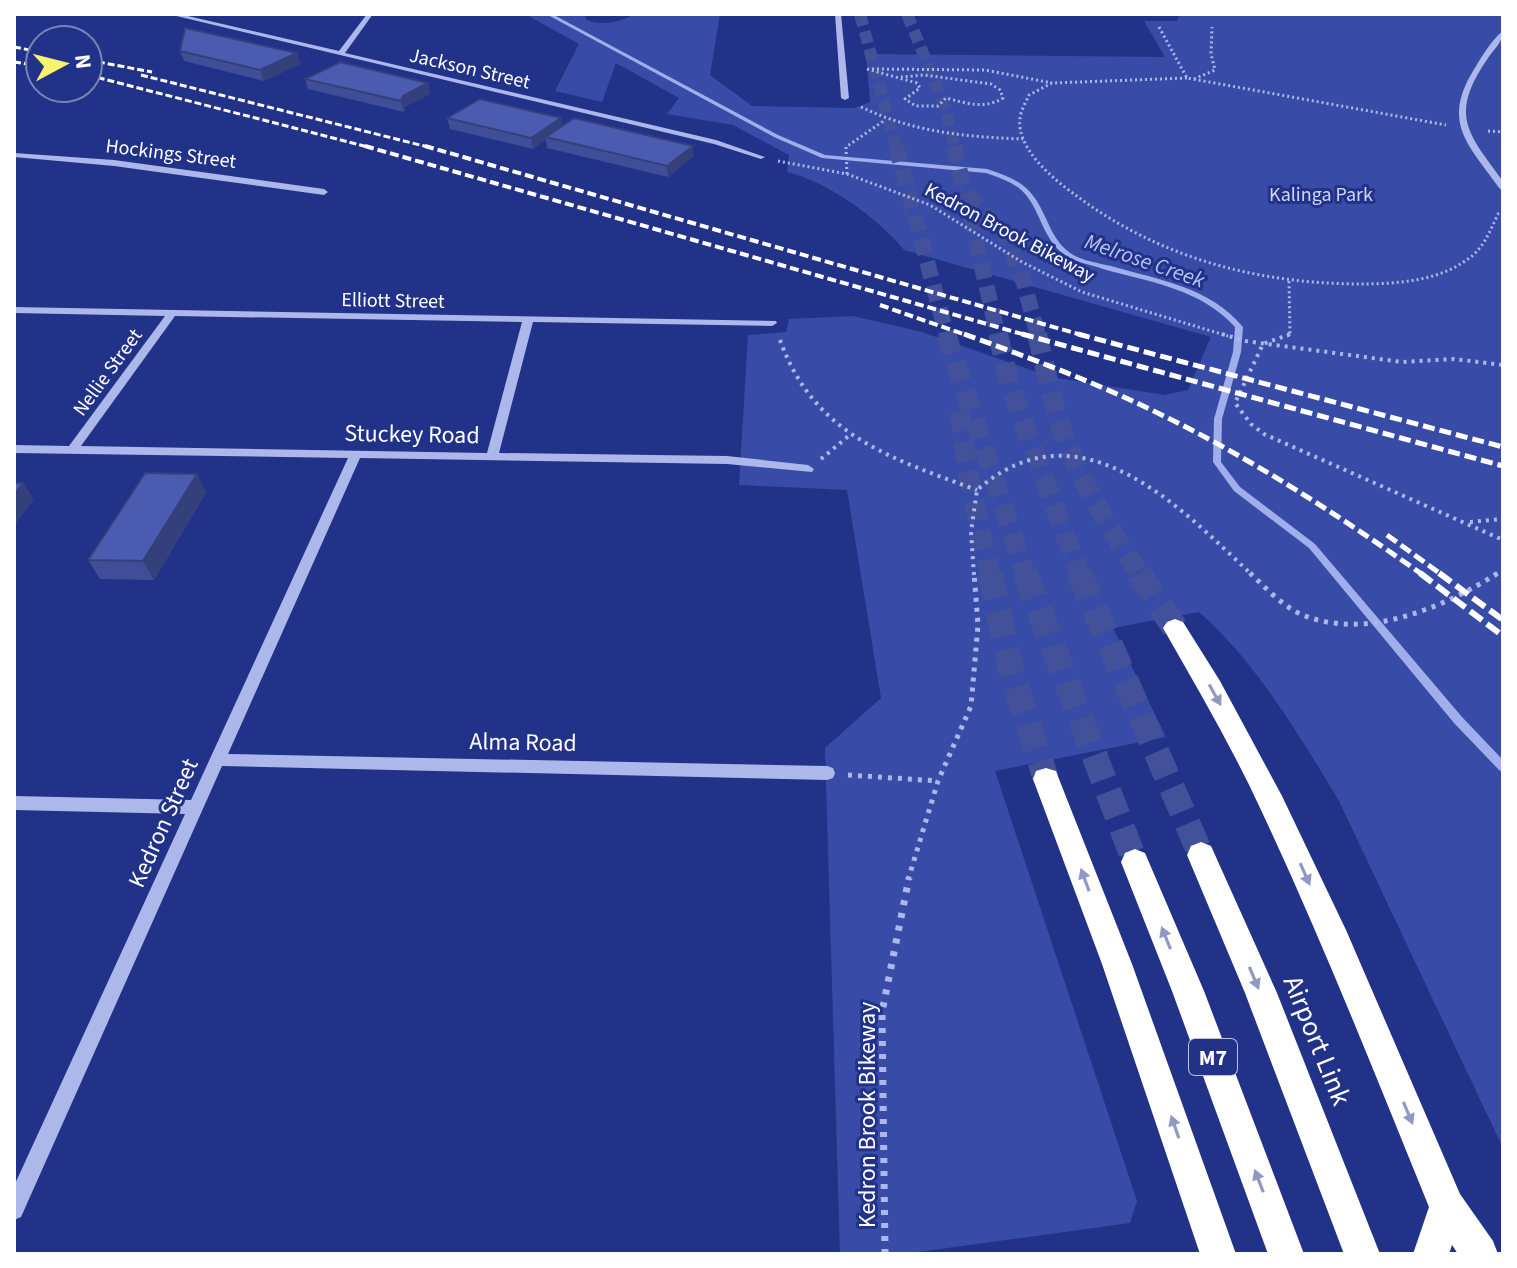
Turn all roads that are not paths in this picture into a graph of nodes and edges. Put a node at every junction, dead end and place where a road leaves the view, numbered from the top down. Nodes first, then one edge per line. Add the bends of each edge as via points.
1 (171, 14) edge
2 (370, 14) edge
3 (838, 14) edge
4 (1127, 14) edge
5 (1152, 14) edge
6 (1503, 33) edge
7 (341, 54) junction
8 (845, 98) road end
9 (14, 155) edge
10 (761, 157) road end
11 (1503, 187) edge
12 (324, 192) dead end
13 (14, 310) edge
14 (171, 314) junction
15 (528, 320) junction
16 (772, 323) road end
17 (14, 449) edge
18 (72, 450) junction
19 (355, 455) junction
20 (492, 457) junction
21 (808, 469) road end
22 (1175, 628) tunnel mouth
23 (218, 760) junction
24 (827, 773) road end
25 (1046, 779) tunnel mouth
26 (14, 803) edge
27 (197, 807) junction
28 (1201, 855) tunnel mouth
29 (1135, 862) tunnel mouth
30 (1447, 1207) junction
31 (14, 1210) edge
32 (1218, 1254) edge
33 (1286, 1254) edge
34 (1362, 1254) edge
35 (1431, 1254) edge
36 (1480, 1254) edge

1 - 7 street, Jackson Street
2 - 7 street
3 - 8 street
4 - 5 street
6 - 11 street via 1463,101 1464,128
7 - 10 street, Jackson Street
9 - 12 street, Hockings Street
13 - 14 street, Elliott Street
14 - 15 street, Elliott Street
14 - 18 street, Nellie Street
15 - 16 street, Elliott Street
15 - 20 street
17 - 18 street, Stuckey Road
18 - 19 street, Stuckey Road
19 - 20 street, Stuckey Road
19 - 23 street, Kedron Street
20 - 21 street, Stuckey Road via 727,460
22 -> 30 highway via 1301,864
23 - 24 street, Alma Road
23 - 27 street, Kedron Street
32 -> 25 highway
26 - 27 street
27 - 31 street, Kedron Street
28 -> 34 highway, Airport Link via 1261,993
33 -> 29 highway, M7
30 - 35 highway
30 - 36 highway

